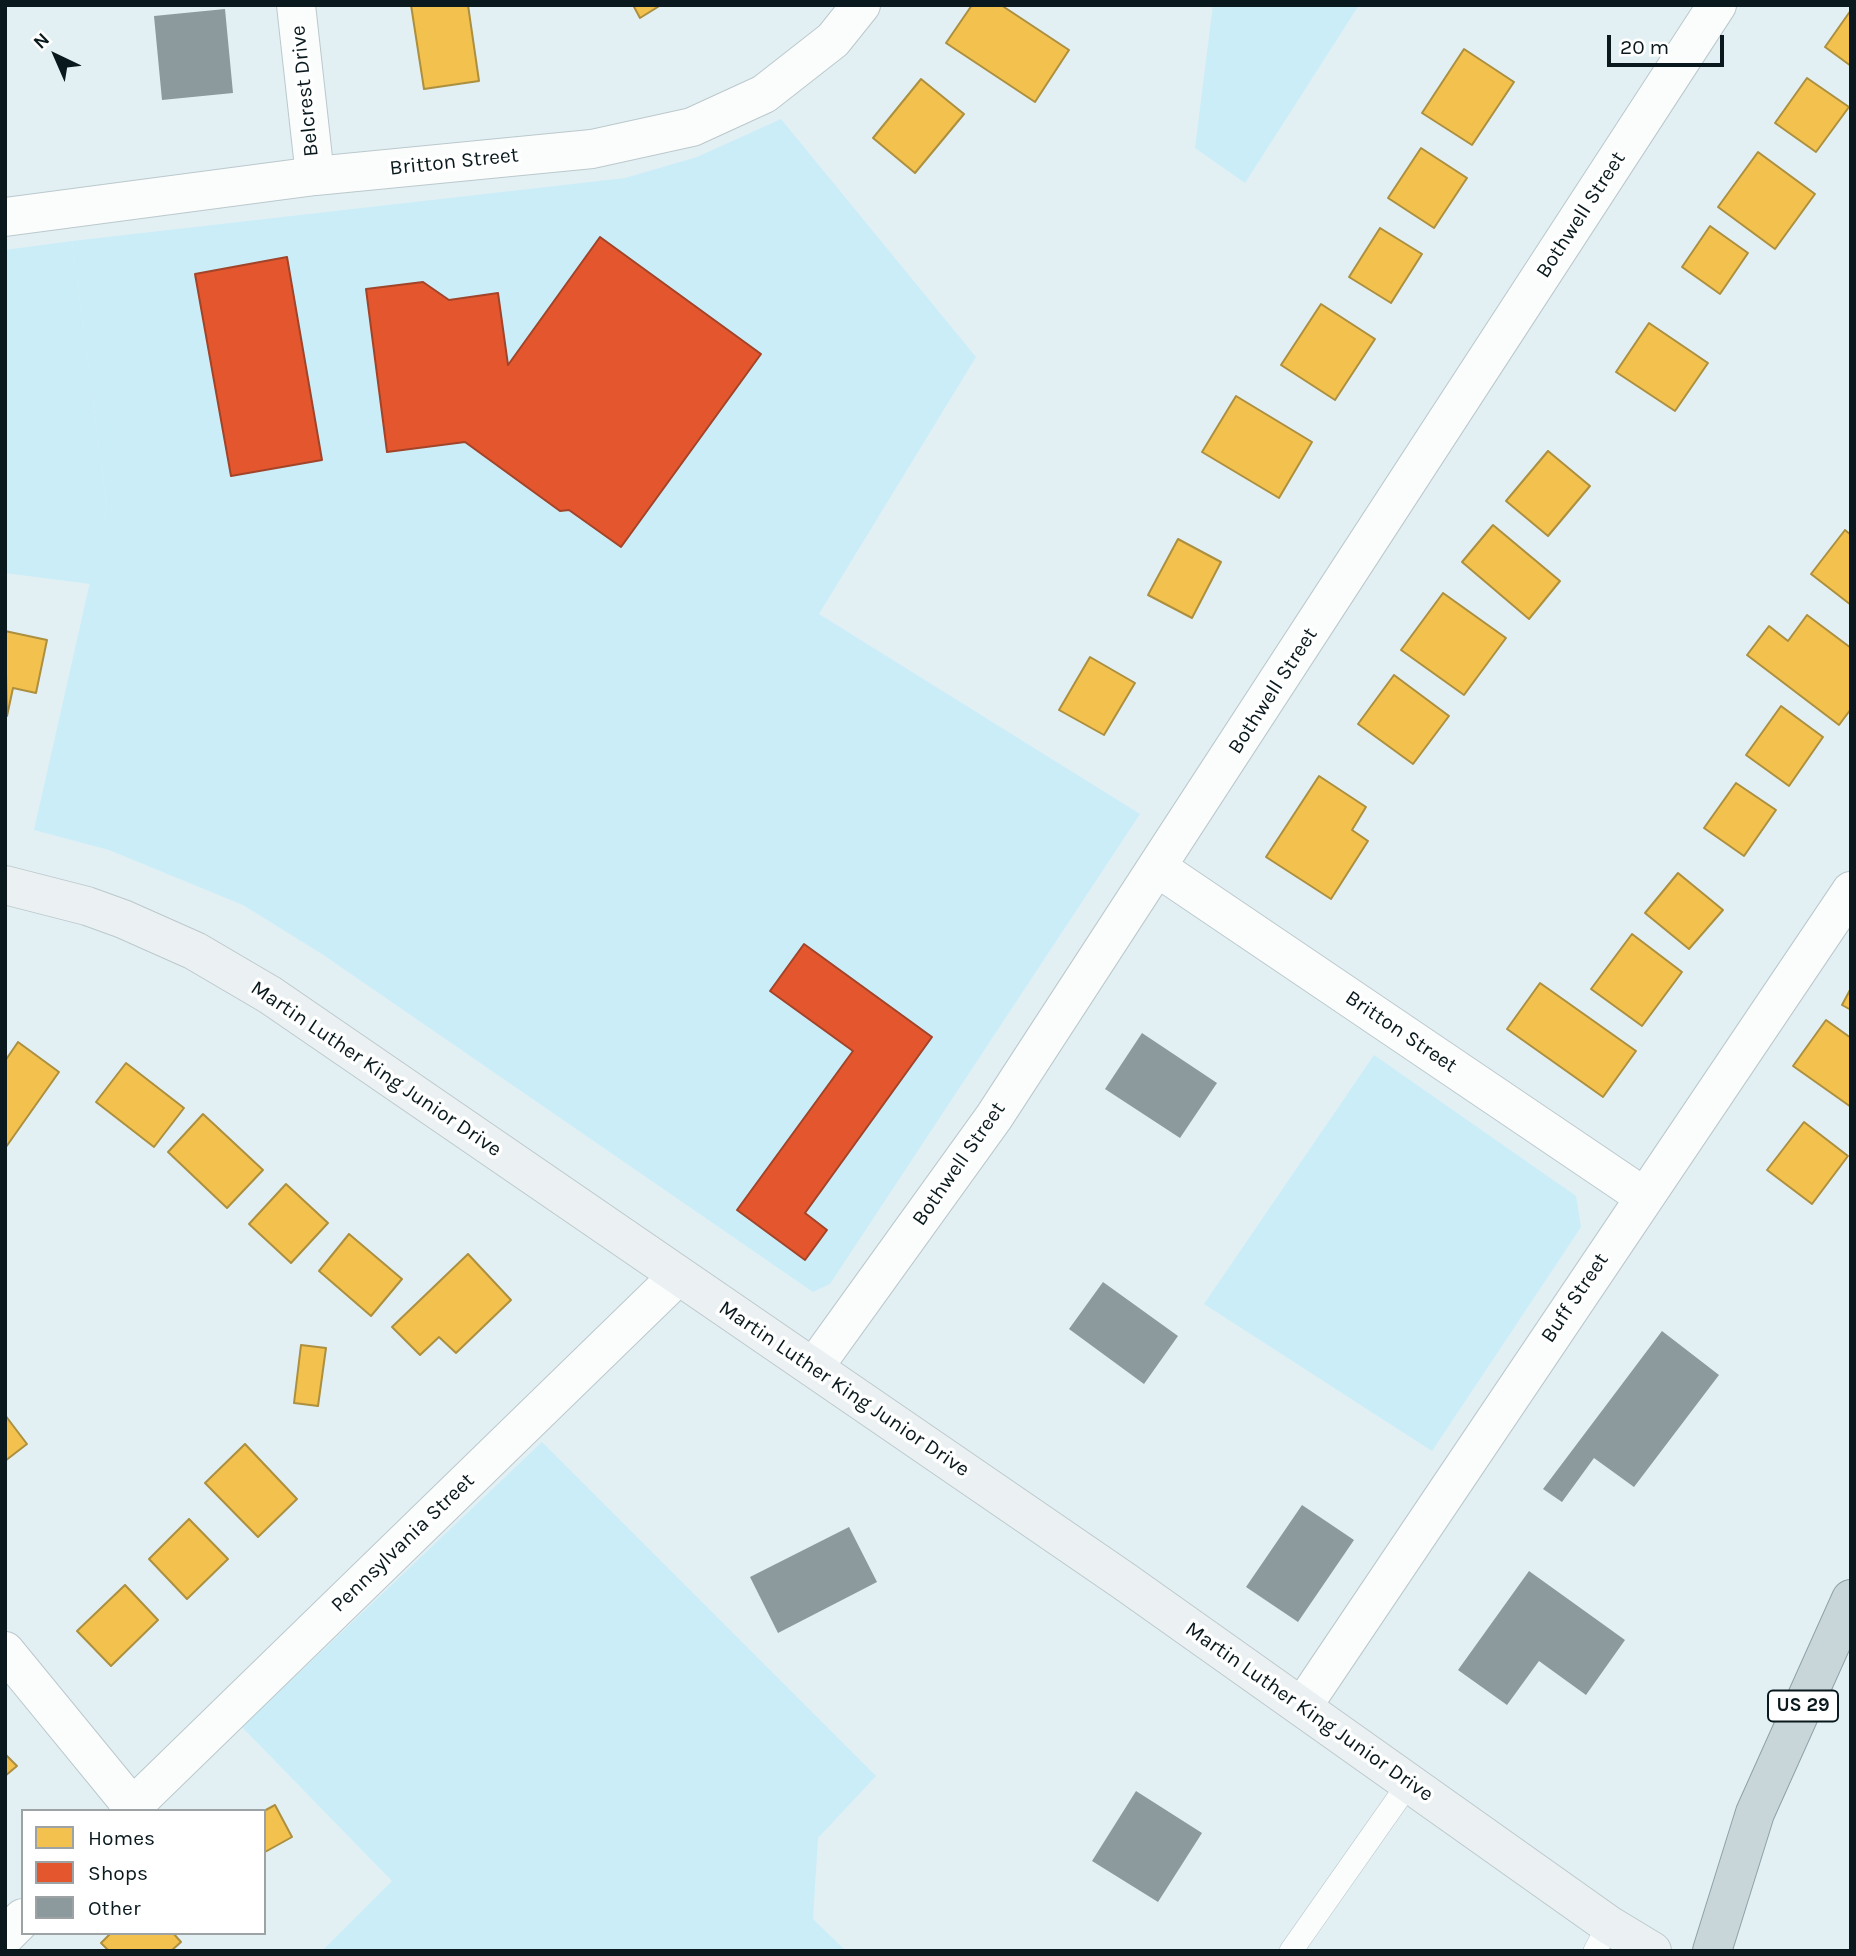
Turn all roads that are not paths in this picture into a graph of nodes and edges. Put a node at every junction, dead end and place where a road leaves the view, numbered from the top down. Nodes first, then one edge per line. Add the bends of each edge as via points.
1 (296, 5) edge
2 (861, 5) edge
3 (1717, 5) edge
4 (315, 176) junction
5 (5, 217) edge
6 (1158, 868) junction
7 (5, 885) edge
8 (1851, 891) edge
9 (1643, 1196) junction
10 (678, 1276) junction
11 (814, 1367) junction
12 (1851, 1600) edge
13 (5, 1651) edge
14 (1302, 1707) junction
15 (1409, 1783) junction
16 (130, 1809) edge
17 (21, 1921) edge
18 (5, 1936) edge
19 (1602, 1938) edge
20 (1291, 1951) edge
21 (1652, 1951) edge
22 (1712, 1951) edge

1 - 4 street, Belcrest Drive
2 - 4 street, Britton Street via 833,40 765,94 692,127 592,149
3 - 6 street, Bothwell Street
4 - 5 street, Britton Street
6 - 9 street, Britton Street
6 - 11 street, Bothwell Street via 994,1117
7 - 10 main road, Martin Luther King Junior Drive via 87,906 195,951 270,995
8 - 9 street, Buff Street
9 - 14 street, Buff Street
10 - 11 main road, Martin Luther King Junior Drive
10 - 16 street, Pennsylvania Street
11 - 14 main road, Martin Luther King Junior Drive
12 - 22 highway, US 29 via 1755,1813
13 - 16 street
14 - 15 main road, Martin Luther King Junior Drive
15 - 19 main road, Martin Luther King Junior Drive
15 - 20 lane
17 - 18 street
19 - 21 main road, Martin Luther King Junior Drive

